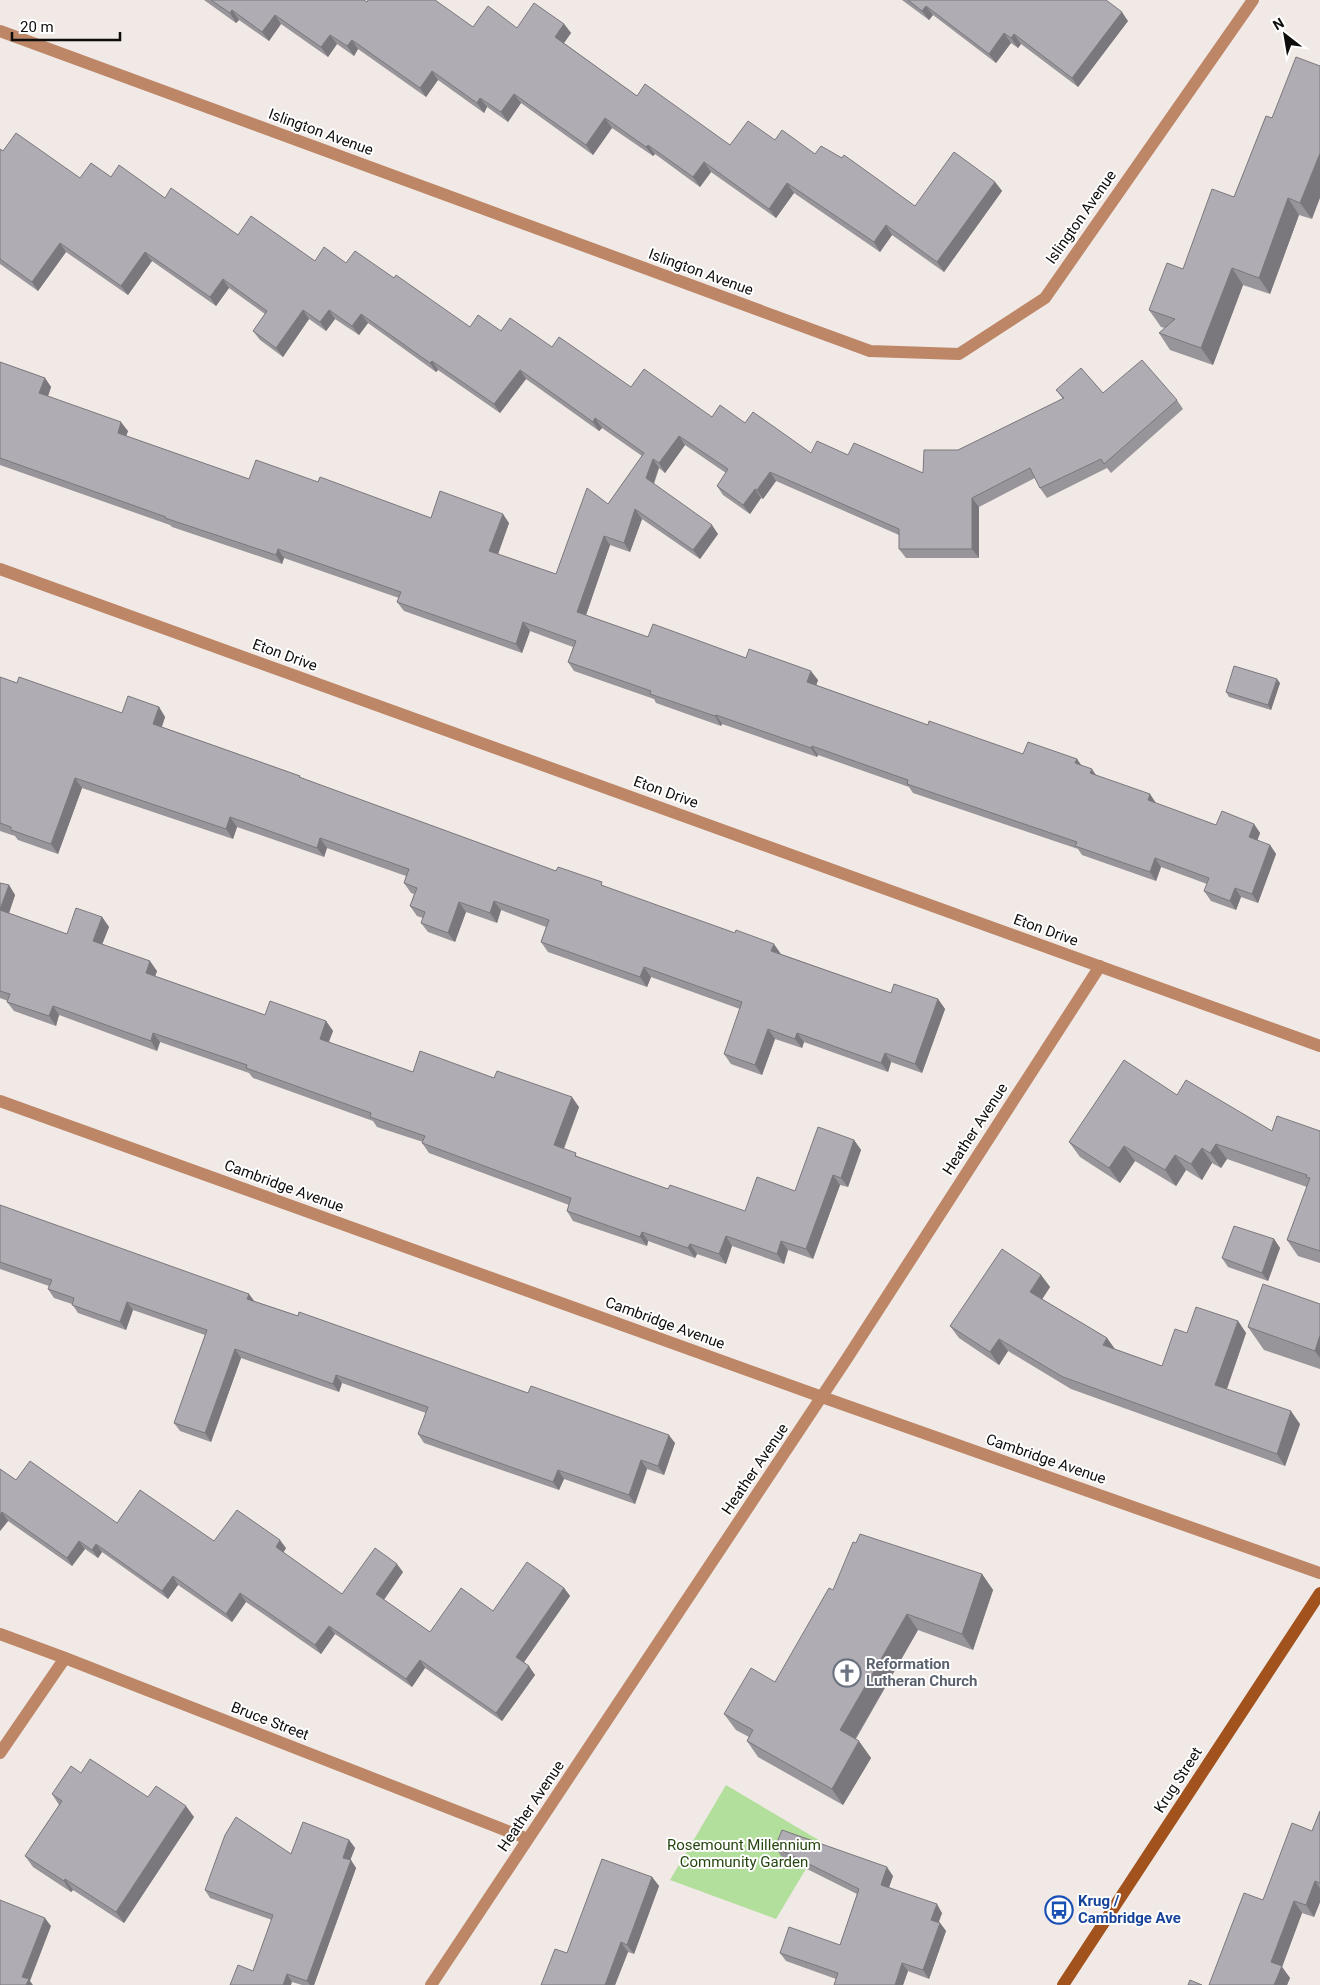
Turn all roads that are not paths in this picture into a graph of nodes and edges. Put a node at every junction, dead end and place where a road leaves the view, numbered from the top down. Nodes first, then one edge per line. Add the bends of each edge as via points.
1 (1253, 0) edge
2 (0, 32) edge
3 (0, 569) edge
4 (1100, 966) junction
5 (1320, 1046) edge
6 (0, 1101) edge
7 (822, 1397) junction
8 (1320, 1573) edge
9 (1320, 1593) edge
10 (0, 1634) edge
11 (65, 1658) junction
12 (0, 1753) edge
13 (528, 1839) junction
14 (431, 1985) edge
15 (1063, 1985) edge

1 - 2 street, Islington Avenue via 1044,298 960,354 870,351
3 - 4 street, Eton Drive
4 - 5 street, Eton Drive
4 - 7 street, Heather Avenue
6 - 7 street, Cambridge Avenue
7 - 8 street, Cambridge Avenue
7 - 13 street, Heather Avenue
9 - 15 street, Krug Street
10 - 11 street, Bruce Street
11 - 12 street
11 - 13 street, Bruce Street
13 - 14 street, Heather Avenue

